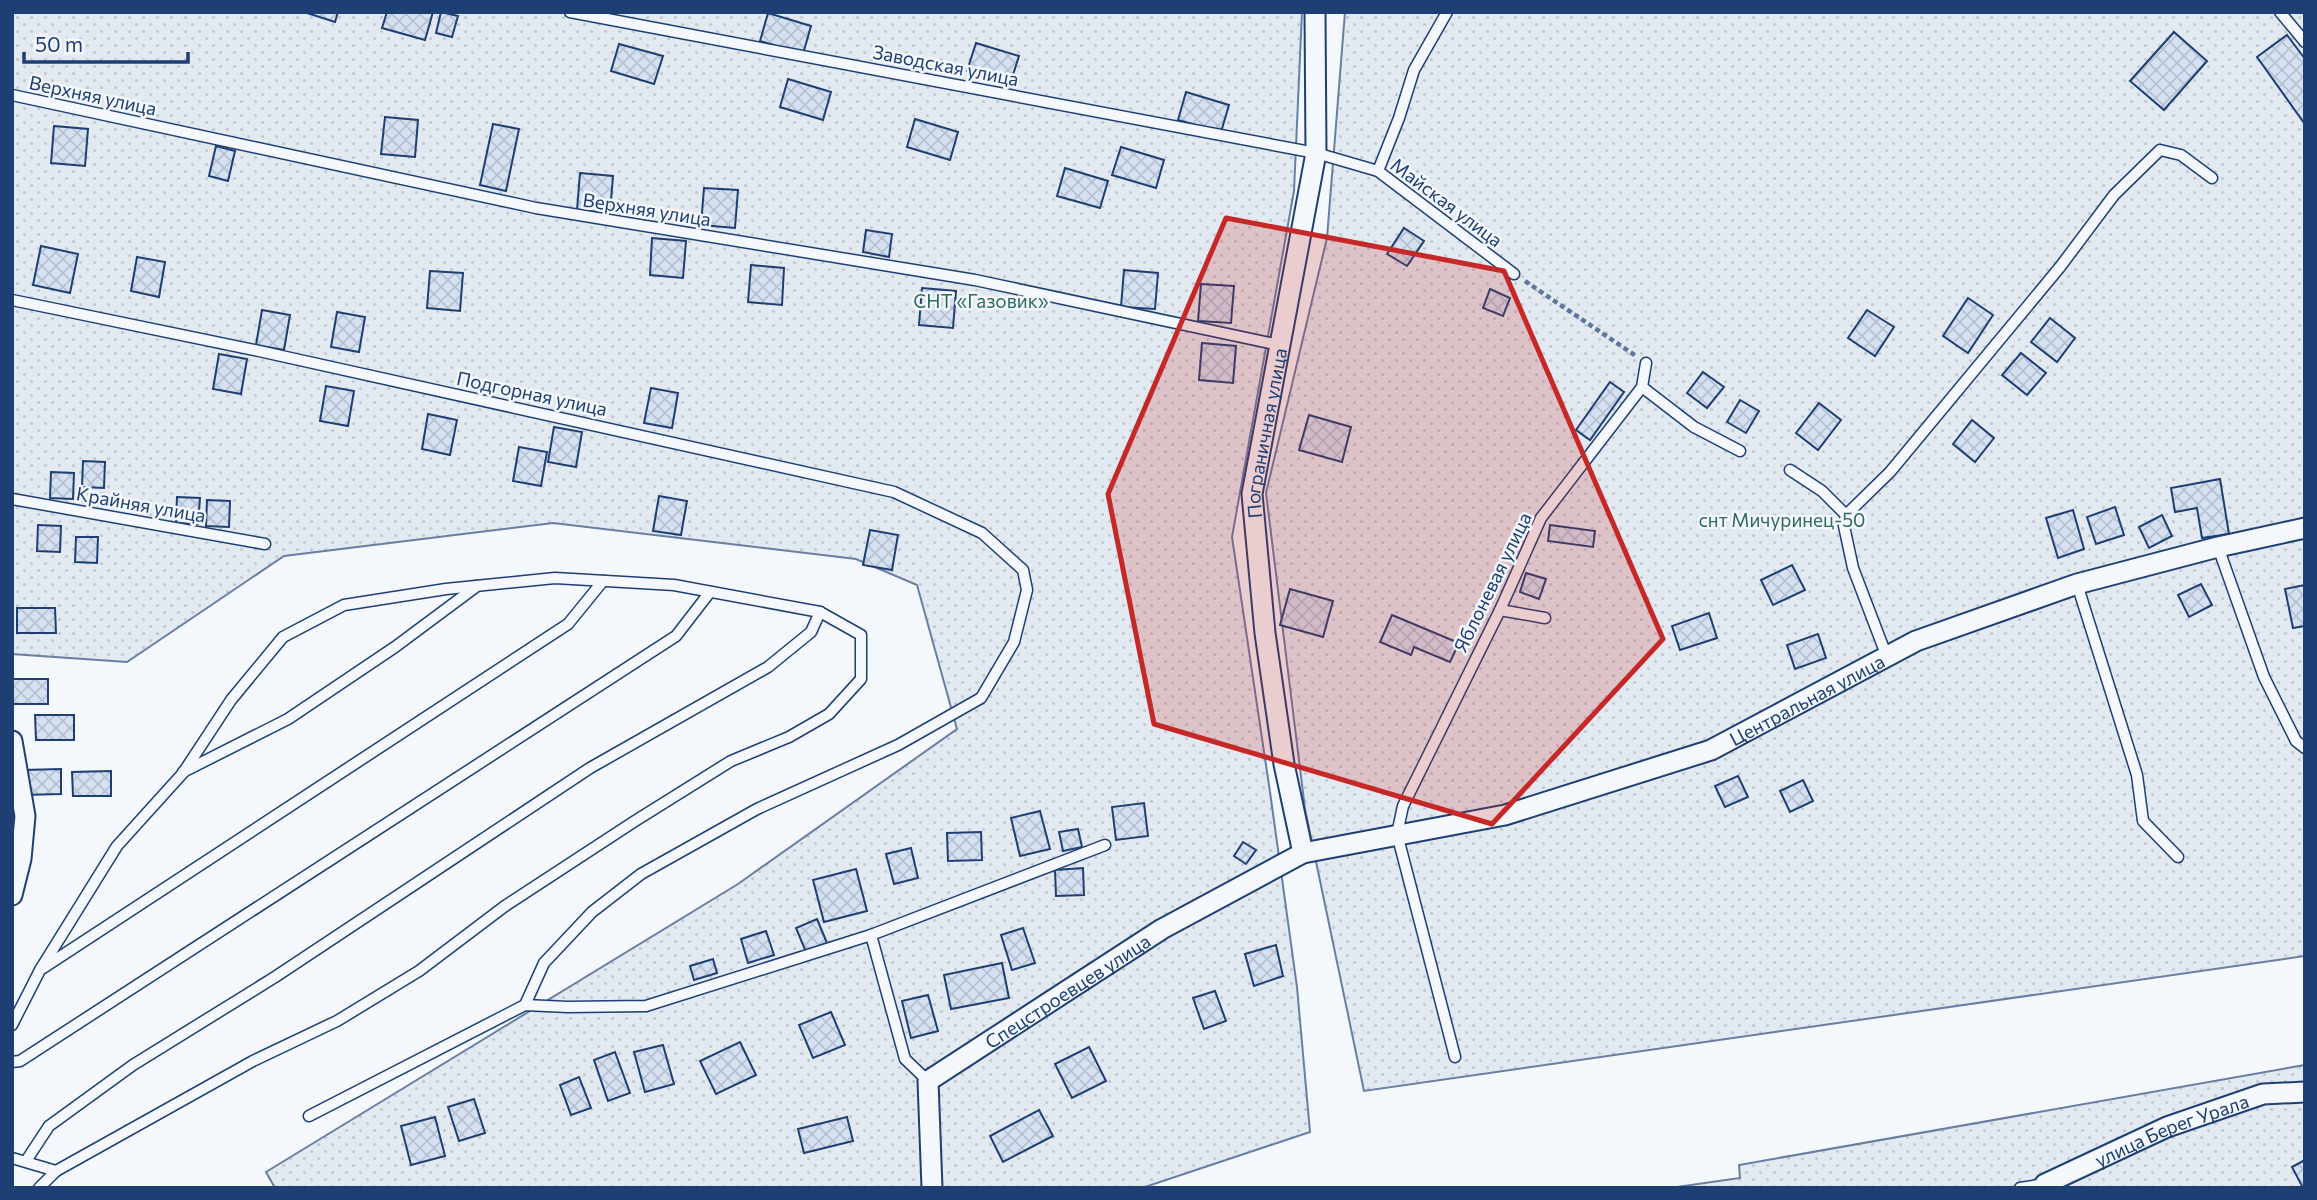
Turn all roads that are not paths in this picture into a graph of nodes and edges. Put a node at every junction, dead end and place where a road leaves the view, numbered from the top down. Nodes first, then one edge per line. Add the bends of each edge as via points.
1 (570, 12) edge
2 (1315, 12) edge
3 (1447, 12) edge
4 (2280, 12) edge
5 (2305, 43) edge
6 (12, 95) edge
7 (1316, 153) junction
8 (1378, 171) junction
9 (2213, 178) dead end
10 (1514, 274) road end
11 (12, 300) edge
12 (1279, 345) junction
13 (1646, 363) road end
14 (1642, 387) junction
15 (1740, 451) dead end
16 (1790, 470) dead end
17 (12, 499) edge
18 (1846, 515) junction
19 (2305, 528) edge
20 (265, 544) dead end
21 (2218, 547) junction
22 (603, 581) junction
23 (2077, 584) junction
24 (477, 586) junction
25 (710, 592) junction
26 (1500, 610) junction
27 (820, 612) junction
28 (1545, 618) dead end
29 (1887, 657) junction
30 (12, 741) edge
31 (2305, 748) edge
32 (183, 773) junction
33 (1396, 834) junction
34 (1105, 845) dead end
35 (1303, 853) junction
36 (2178, 857) dead end
37 (12, 895) edge
38 (871, 935) junction
39 (40, 970) junction
40 (525, 1004) junction
41 (12, 1025) edge
42 (1455, 1057) dead end
43 (12, 1062) edge
44 (928, 1081) junction
45 (2305, 1092) edge
46 (309, 1116) dead end
47 (12, 1158) edge
48 (26, 1161) junction
49 (56, 1171) junction
50 (2045, 1186) edge
51 (39, 1188) edge
52 (932, 1188) edge
53 (2020, 1188) edge

1 - 7 lane, Заводская улица
2 - 7 street, Пограничная улица
3 - 8 lane via 1414,70
4 - 5 lane
6 - 12 lane, Верхняя улица via 536,208 975,280
7 - 8 lane, Майская улица
7 - 12 street, Пограничная улица
8 - 10 lane, Майская улица
9 - 18 lane via 2181,155 2160,150 2114,195 1889,472
11 - 40 lane, Подгорная улица via 894,492 982,533 1023,570 1027,590 1014,642 981,698 898,745 757,809 641,874 592,912 544,963
12 - 35 street, Пограничная улица via 1252,494 1265,633 1284,764
13 - 14 lane, Яблоневая улица
14 - 15 lane via 1694,427
14 - 26 lane, Яблоневая улица via 1541,518
16 - 18 lane via 1822,491
17 - 20 lane, Крайняя улица
18 - 29 lane via 1853,568
19 - 21 street, Центральная улица
21 - 23 street, Центральная улица
21 - 31 lane via 2264,677 2296,741
22 - 24 lane via 555,578
22 - 25 lane
22 - 39 lane via 568,624
23 - 29 street, Центральная улица via 1916,641
23 - 36 lane via 2137,775 2143,821
24 - 32 lane via 288,719
24 - 32 lane via 344,605 283,637 231,700
25 - 27 lane
25 - 43 lane via 676,636
26 - 28 lane
26 - 33 lane, Яблоневая улица via 1402,806
27 - 48 lane via 811,632 768,667 590,768 275,977 133,1065 49,1126
27 - 49 lane via 861,635 861,679 829,714 731,761 657,807 505,906 419,971 337,1021 230,1074
29 - 33 street, Центральная улица via 1711,750 1506,815
30 - 37 street via 25,816
32 - 39 lane via 117,846
33 - 35 street, Центральная улица
33 - 42 lane
34 - 38 lane
35 - 44 street, Спецстроевцев улица via 1162,929
38 - 40 lane via 646,1006
38 - 44 lane via 905,1059
39 - 41 lane
40 - 46 lane
44 - 52 street
45 - 50 street, улица Берег Урала via 2263,1094 2167,1127
47 - 48 lane
48 - 49 lane
49 - 51 lane
50 - 53 lane

